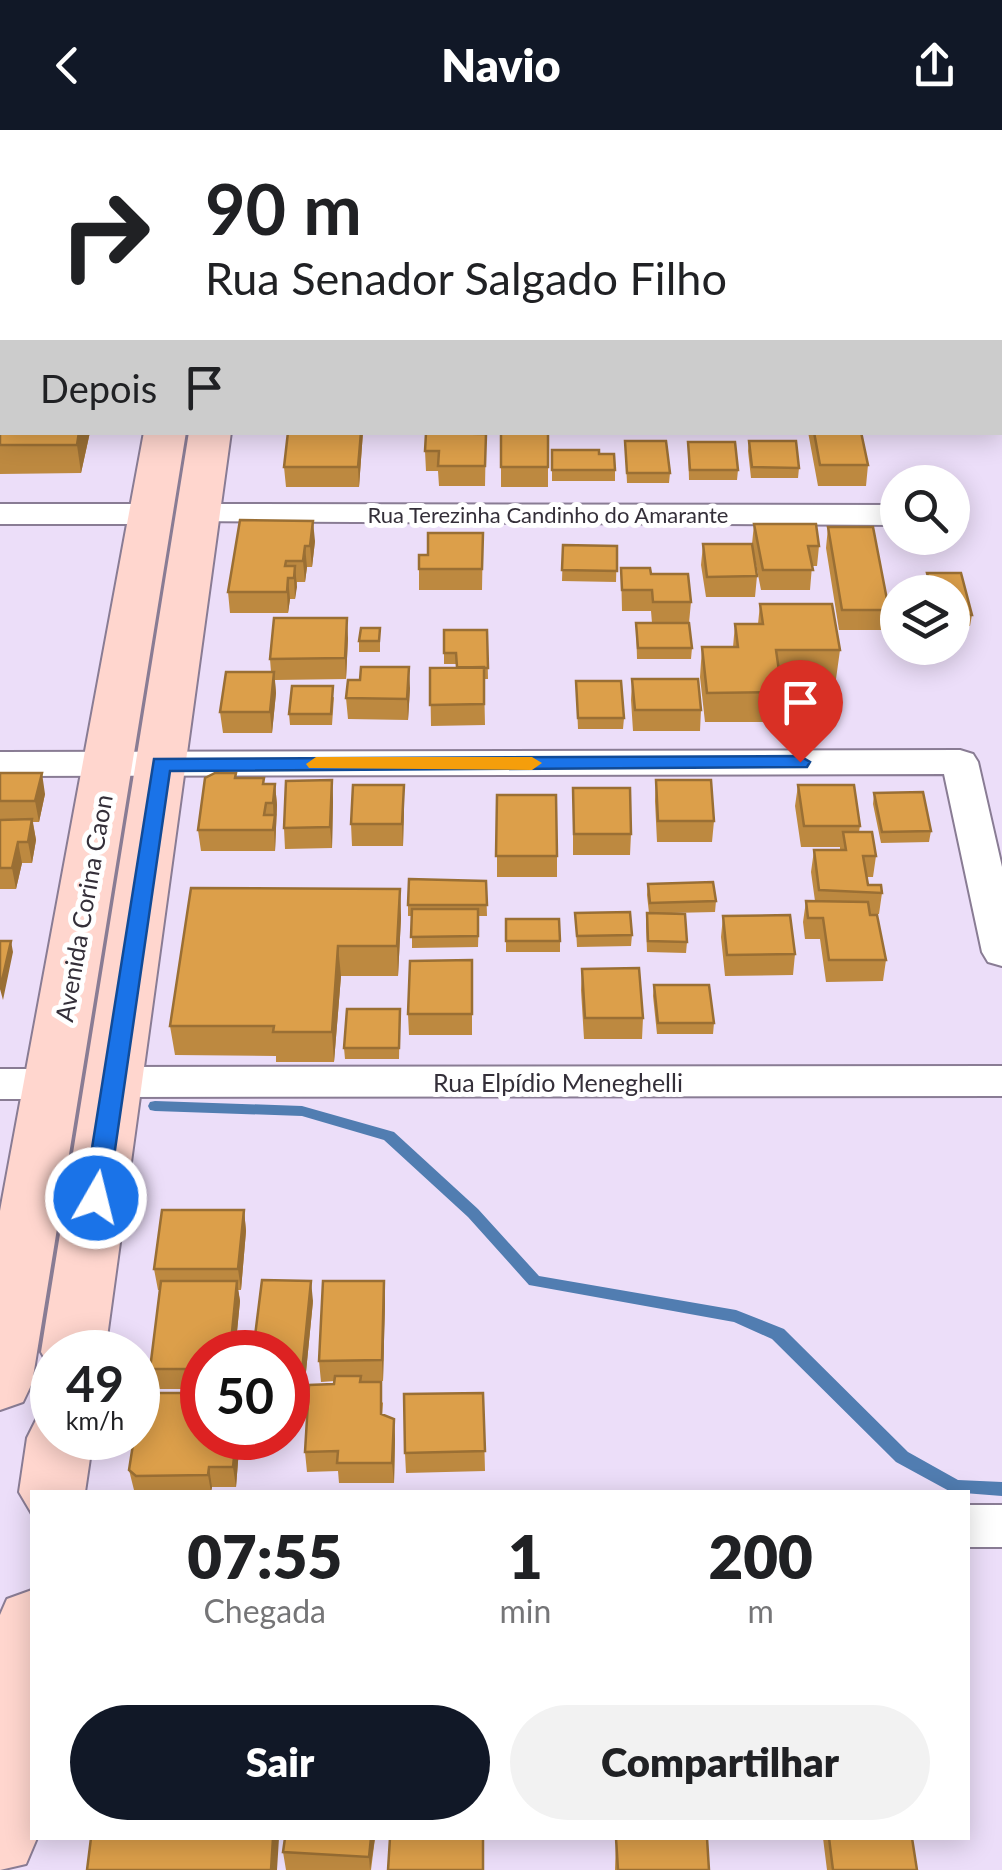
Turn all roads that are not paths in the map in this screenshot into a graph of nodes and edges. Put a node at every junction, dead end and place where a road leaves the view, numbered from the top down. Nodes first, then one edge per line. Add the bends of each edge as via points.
1 (165, 435) edge
2 (209, 435) edge
3 (0, 514) edge
4 (175, 514) junction
5 (880, 515) edge
6 (0, 764) edge
7 (108, 764) junction
8 (161, 764) junction
9 (1002, 952) edge
10 (113, 1082) junction
11 (1002, 1082) edge
12 (0, 1084) edge
13 (52, 1084) junction
14 (76, 1330) edge
15 (0, 1382) edge
16 (57, 1460) edge
17 (52, 1490) edge
18 (970, 1526) edge
19 (1002, 1526) edge
20 (30, 1635) edge
21 (0, 1838) edge

1 - 4 main road, Avenida Corina Caon
2 - 4 main road, Avenida Corina Caon
3 - 4 street, Rua Terezinha Candinho do Amarante
4 - 5 street, Rua Terezinha Candinho do Amarante
4 - 7 main road, Avenida Corina Caon
4 - 8 main road, Avenida Corina Caon
6 - 7 street
7 - 8 street
7 - 13 main road, Avenida Corina Caon
8 - 9 street via 960,762
8 - 10 main road, Avenida Corina Caon
10 - 11 street, Rua Elpídio Meneghelli
10 - 14 main road, Avenida Corina Caon
12 - 13 street
13 - 15 main road, Avenida Corina Caon
16 - 17 main road
18 - 19 street
20 - 21 main road

